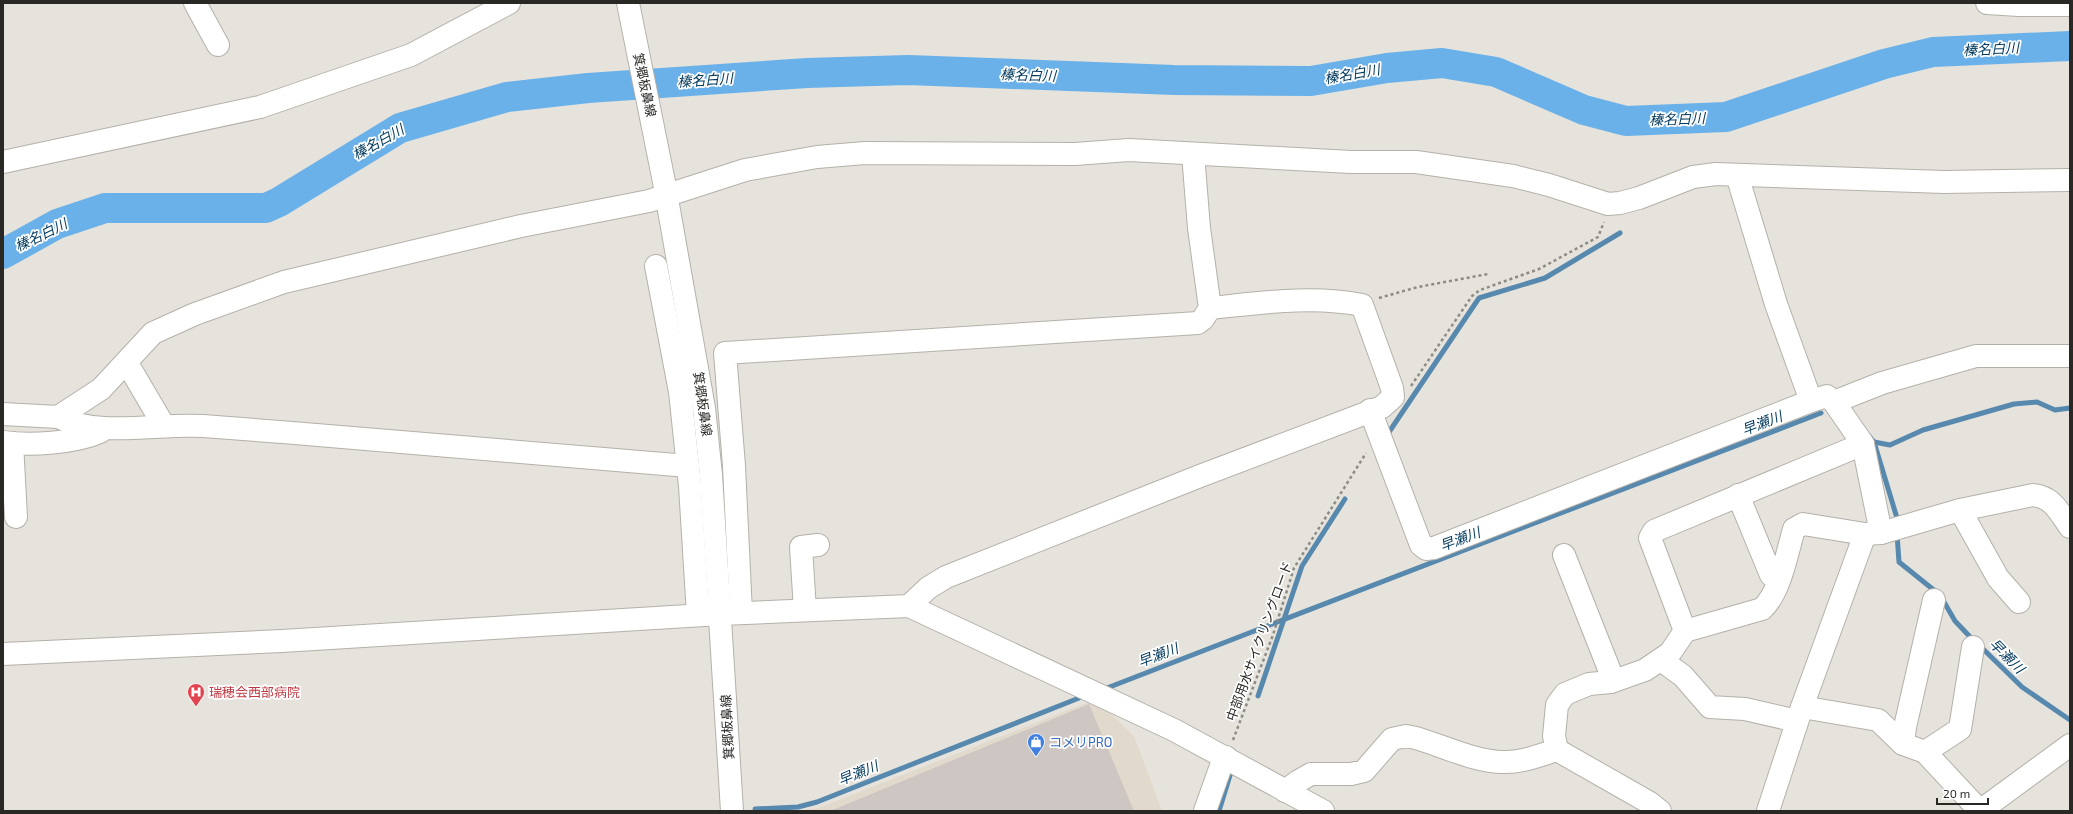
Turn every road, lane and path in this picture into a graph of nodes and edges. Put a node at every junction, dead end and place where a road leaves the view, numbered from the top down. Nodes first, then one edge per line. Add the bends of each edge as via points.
1 (195, 3) edge
2 (509, 3) edge
3 (1987, 3) edge
4 (2070, 5) edge
5 (629, 8) edge
6 (218, 45) dead end
7 (1193, 154) junction
8 (3, 162) edge
9 (1737, 175) junction
10 (2070, 180) edge
11 (665, 189) junction
12 (1606, 216) dead end
13 (656, 266) dead end
14 (1488, 274) dead end
15 (1362, 305) junction
16 (1210, 308) junction
17 (2070, 356) edge
18 (126, 363) junction
19 (1408, 390) dead end
20 (1811, 401) junction
21 (1834, 402) junction
22 (1376, 409) junction
23 (3, 414) edge
24 (58, 417) junction
25 (164, 426) junction
26 (110, 428) junction
27 (8, 443) edge
28 (1863, 444) junction
29 (1370, 447) dead end
30 (688, 466) junction
31 (1738, 495) junction
32 (1960, 510) junction
33 (16, 517) dead end
34 (2070, 527) edge
35 (1873, 533) junction
36 (818, 545) dead end
37 (1564, 555) dead end
38 (1778, 580) junction
39 (1934, 600) dead end
40 (2019, 602) dead end
41 (909, 606) junction
42 (805, 610) junction
43 (731, 614) junction
44 (698, 615) junction
45 (1686, 631) junction
46 (1973, 647) dead end
47 (3, 654) edge
48 (1661, 660) junction
49 (1611, 682) junction
50 (1800, 714) junction
51 (1903, 744) junction
52 (2070, 745) edge
53 (1229, 749) junction
54 (1557, 750) junction
55 (1926, 752) junction
56 (1285, 791) junction
57 (732, 811) edge
58 (1205, 811) edge
59 (1323, 811) edge
60 (1660, 811) edge
61 (1768, 811) edge
62 (1980, 811) edge

1 - 6 street
2 - 8 street via 410,54 260,107
3 - 4 street
5 - 11 street, 箕郷板鼻線
7 - 9 street via 1351,162 1416,162 1513,176 1608,204 1639,198 1693,177
7 - 11 street via 1129,150 1075,154 865,153 817,157 745,170
7 - 16 street via 1199,228
9 - 10 street via 1944,182
9 - 20 street via 1776,304
11 - 18 street via 649,201 521,226 284,282 195,314 153,333
11 - 43 street, 箕郷板鼻線 via 693,336
12 - 19 path via 1598,237 1539,269 1480,290 1472,296
13 - 30 street via 680,392
14 - 15 path via 1418,287
15 - 16 street via 1297,300
15 - 22 street via 1392,388 1393,397
16 - 43 street via 1198,323 725,353 734,466
17 - 21 street via 1976,356 1882,382
18 - 24 street via 101,389
18 - 25 street
20 - 21 street via 1827,396
20 - 22 street via 1426,550 1422,545
21 - 28 street
22 - 41 street via 946,577 923,592
23 - 24 street
24 - 26 street via 72,424
25 - 26 street
25 - 30 street via 201,426
26 - 27 street via 88,437
27 - 33 street
28 - 31 street
28 - 35 street
29 - 53 path, 中部用水サイクリングロード via 1294,568 1273,636
30 - 44 street
31 - 38 street via 1771,574
31 - 45 street via 1654,531 1650,538
32 - 34 street via 2033,495 2044,496
32 - 35 street
32 - 40 street via 1998,578
35 - 38 street via 1803,524 1794,529
35 - 50 street
36 - 42 street via 801,547
37 - 49 street via 1610,669
38 - 45 street via 1769,603 1762,609
39 - 51 street
41 - 42 street
41 - 53 street via 1174,730
42 - 43 street
43 - 44 street
43 - 57 street, 箕郷板鼻線
44 - 47 street via 282,641
45 - 48 street via 1670,653
46 - 55 street via 1960,729
48 - 49 street via 1639,672
48 - 50 street via 1683,676 1710,707
49 - 54 street via 1589,684 1565,694 1557,705 1554,736
50 - 51 street via 1878,720
50 - 61 street
51 - 55 street
52 - 62 street
53 - 56 street
53 - 58 street via 1220,766
54 - 56 street via 1520,761 1488,761 1406,736 1392,739 1364,770 1351,774 1311,774
54 - 60 street
55 - 62 street
56 - 59 street

